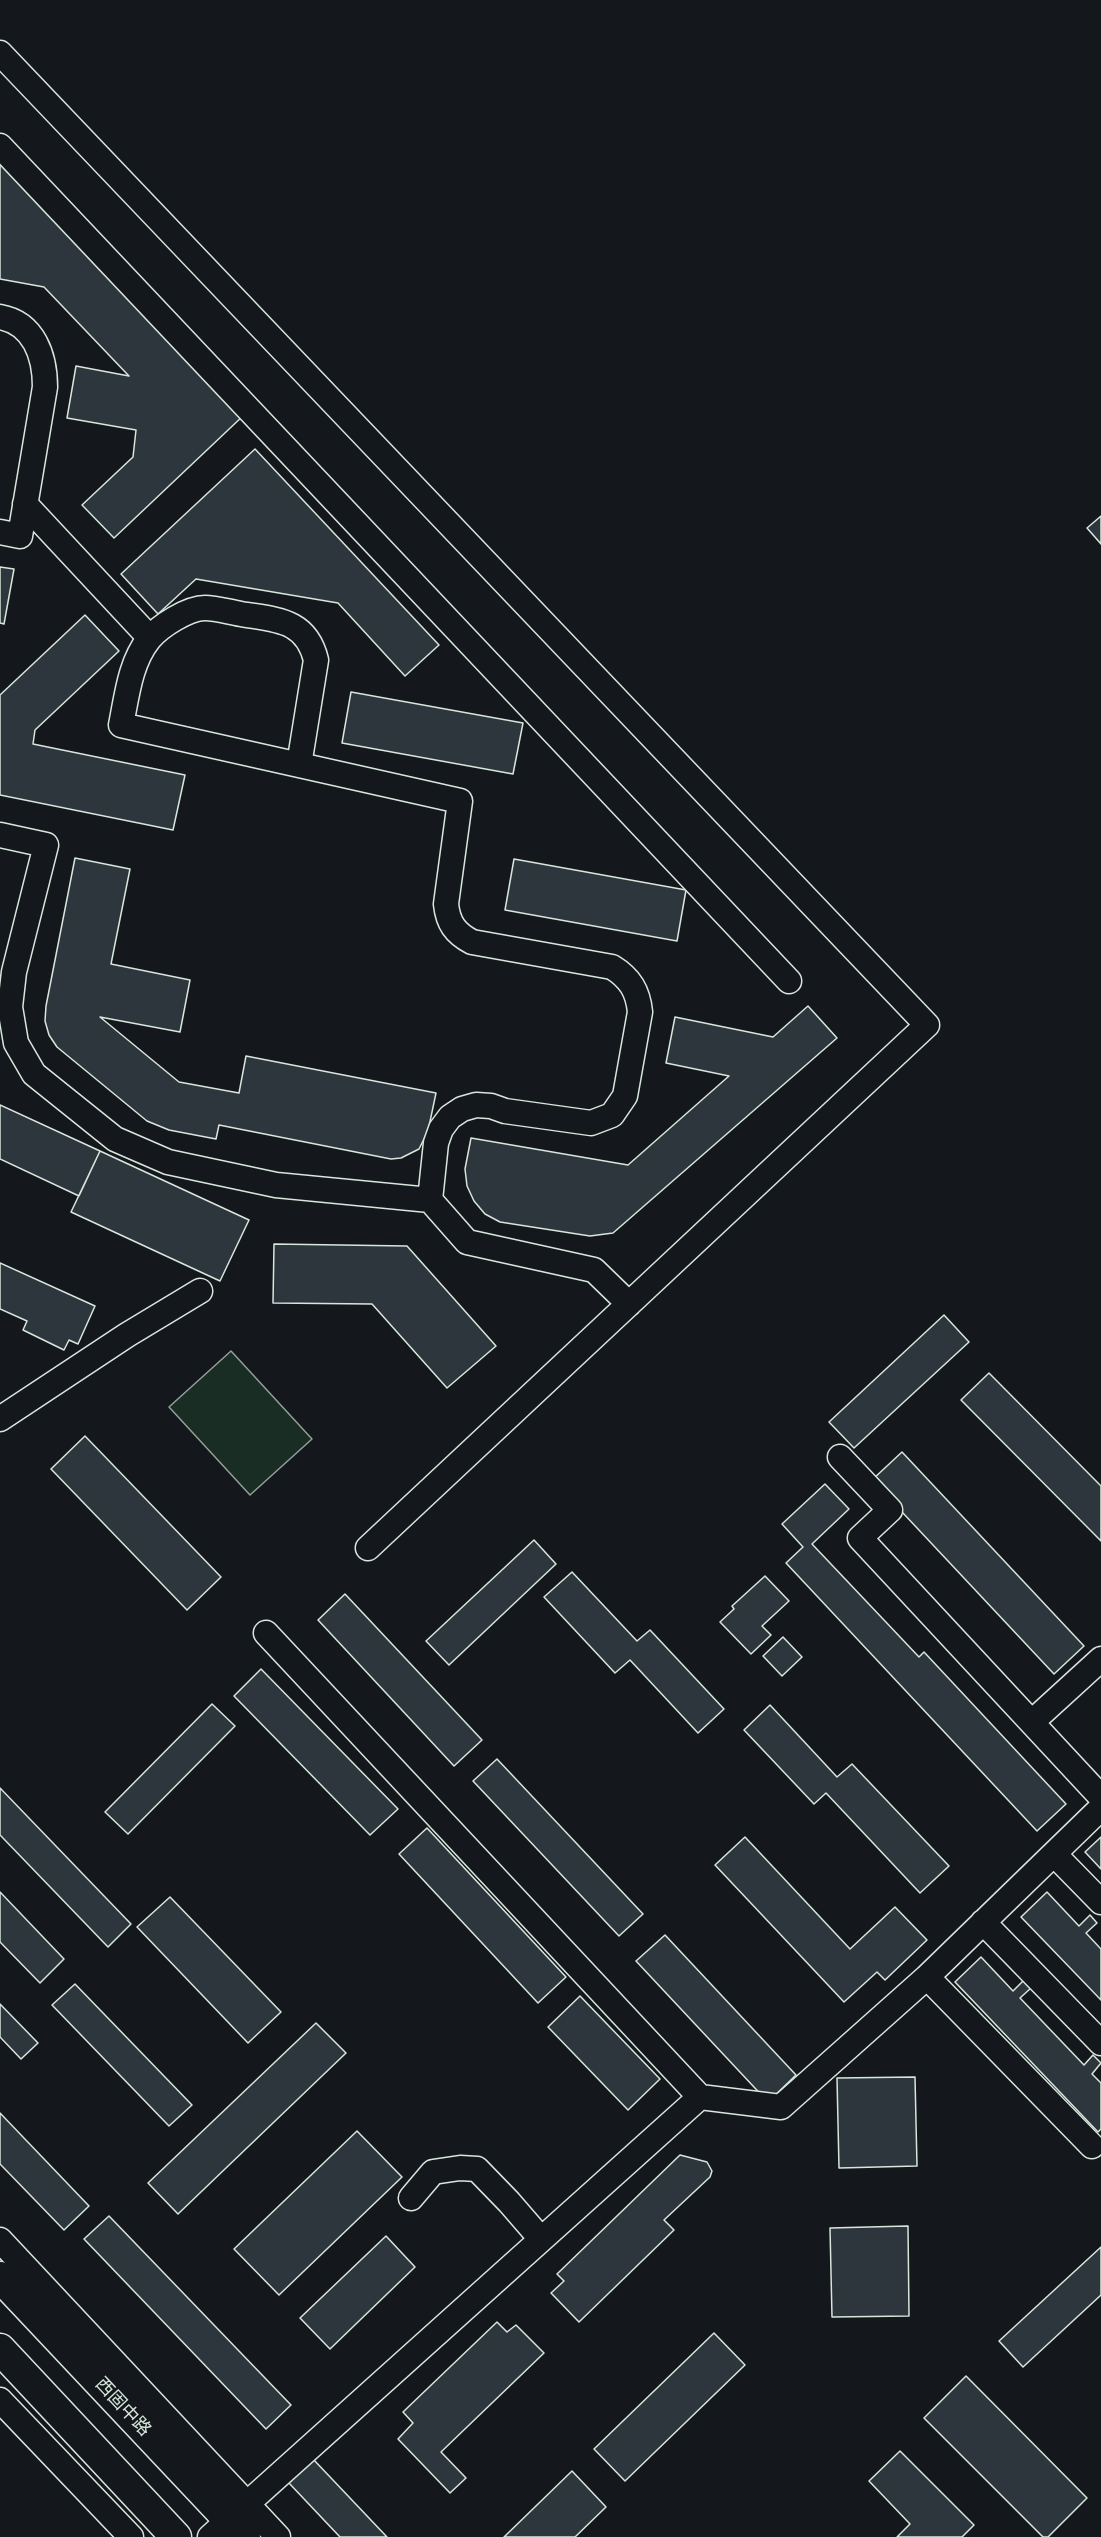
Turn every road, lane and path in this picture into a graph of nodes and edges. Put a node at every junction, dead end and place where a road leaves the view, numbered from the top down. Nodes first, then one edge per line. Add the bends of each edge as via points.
1 (0, 53) edge
2 (0, 146) edge
3 (0, 316) edge
4 (25, 504) junction
5 (0, 532) edge
6 (150, 638) junction
7 (299, 765) junction
8 (0, 835) edge
9 (789, 981) dead end
10 (430, 1200) junction
11 (200, 1291) dead end
12 (629, 1304) junction
13 (0, 1419) edge
14 (840, 1457) dead end
15 (369, 1548) dead end
16 (266, 1633) dead end
17 (1101, 1659) edge
18 (1032, 1722) junction
19 (1101, 1797) edge
20 (1101, 1808) edge
21 (1054, 1854) junction
22 (1101, 1902) edge
23 (984, 1922) junction
24 (927, 1977) junction
25 (1101, 2043) edge
26 (700, 2097) junction
27 (1092, 2146) dead end
28 (411, 2198) dead end
29 (541, 2239) junction
30 (0, 2240) edge
31 (0, 2277) edge
32 (0, 2349) edge
33 (0, 2400) edge
34 (232, 2524) edge
35 (131, 2537) edge
36 (176, 2537) edge
37 (278, 2537) edge

1 - 12 street via 927,1025
2 - 9 street
3 - 4 street via 12,319 28,331 45,367
4 - 5 street via 20,536
4 - 6 street
6 - 7 street via 134,664 121,725
6 - 7 street via 174,618 203,608 282,621 306,635 316,660
7 - 10 street via 460,801 446,904 447,916 461,936 472,942 612,967 624,974 638,998 640,1012 625,1096 612,1115 591,1123 491,1106 462,1109 450,1117 436,1143
8 - 10 street via 46,846 14,972 10,1007 16,1042 34,1074 114,1139 168,1162 276,1185
10 - 12 street via 467,1242 594,1270
11 - 13 street
12 - 15 street
14 - 18 street via 890,1510 860,1538
16 - 26 street
17 - 18 street
18 - 19 street
20 - 21 street
21 - 22 street
21 - 23 street
23 - 24 street
23 - 25 street
24 - 26 street via 781,2107
24 - 27 street
26 - 29 street
28 - 29 street via 434,2172 477,2169
29 - 34 street
30 - 34 street
31 - 34 main road, 西固中路
32 - 36 main road
33 - 35 street
34 - 37 street

